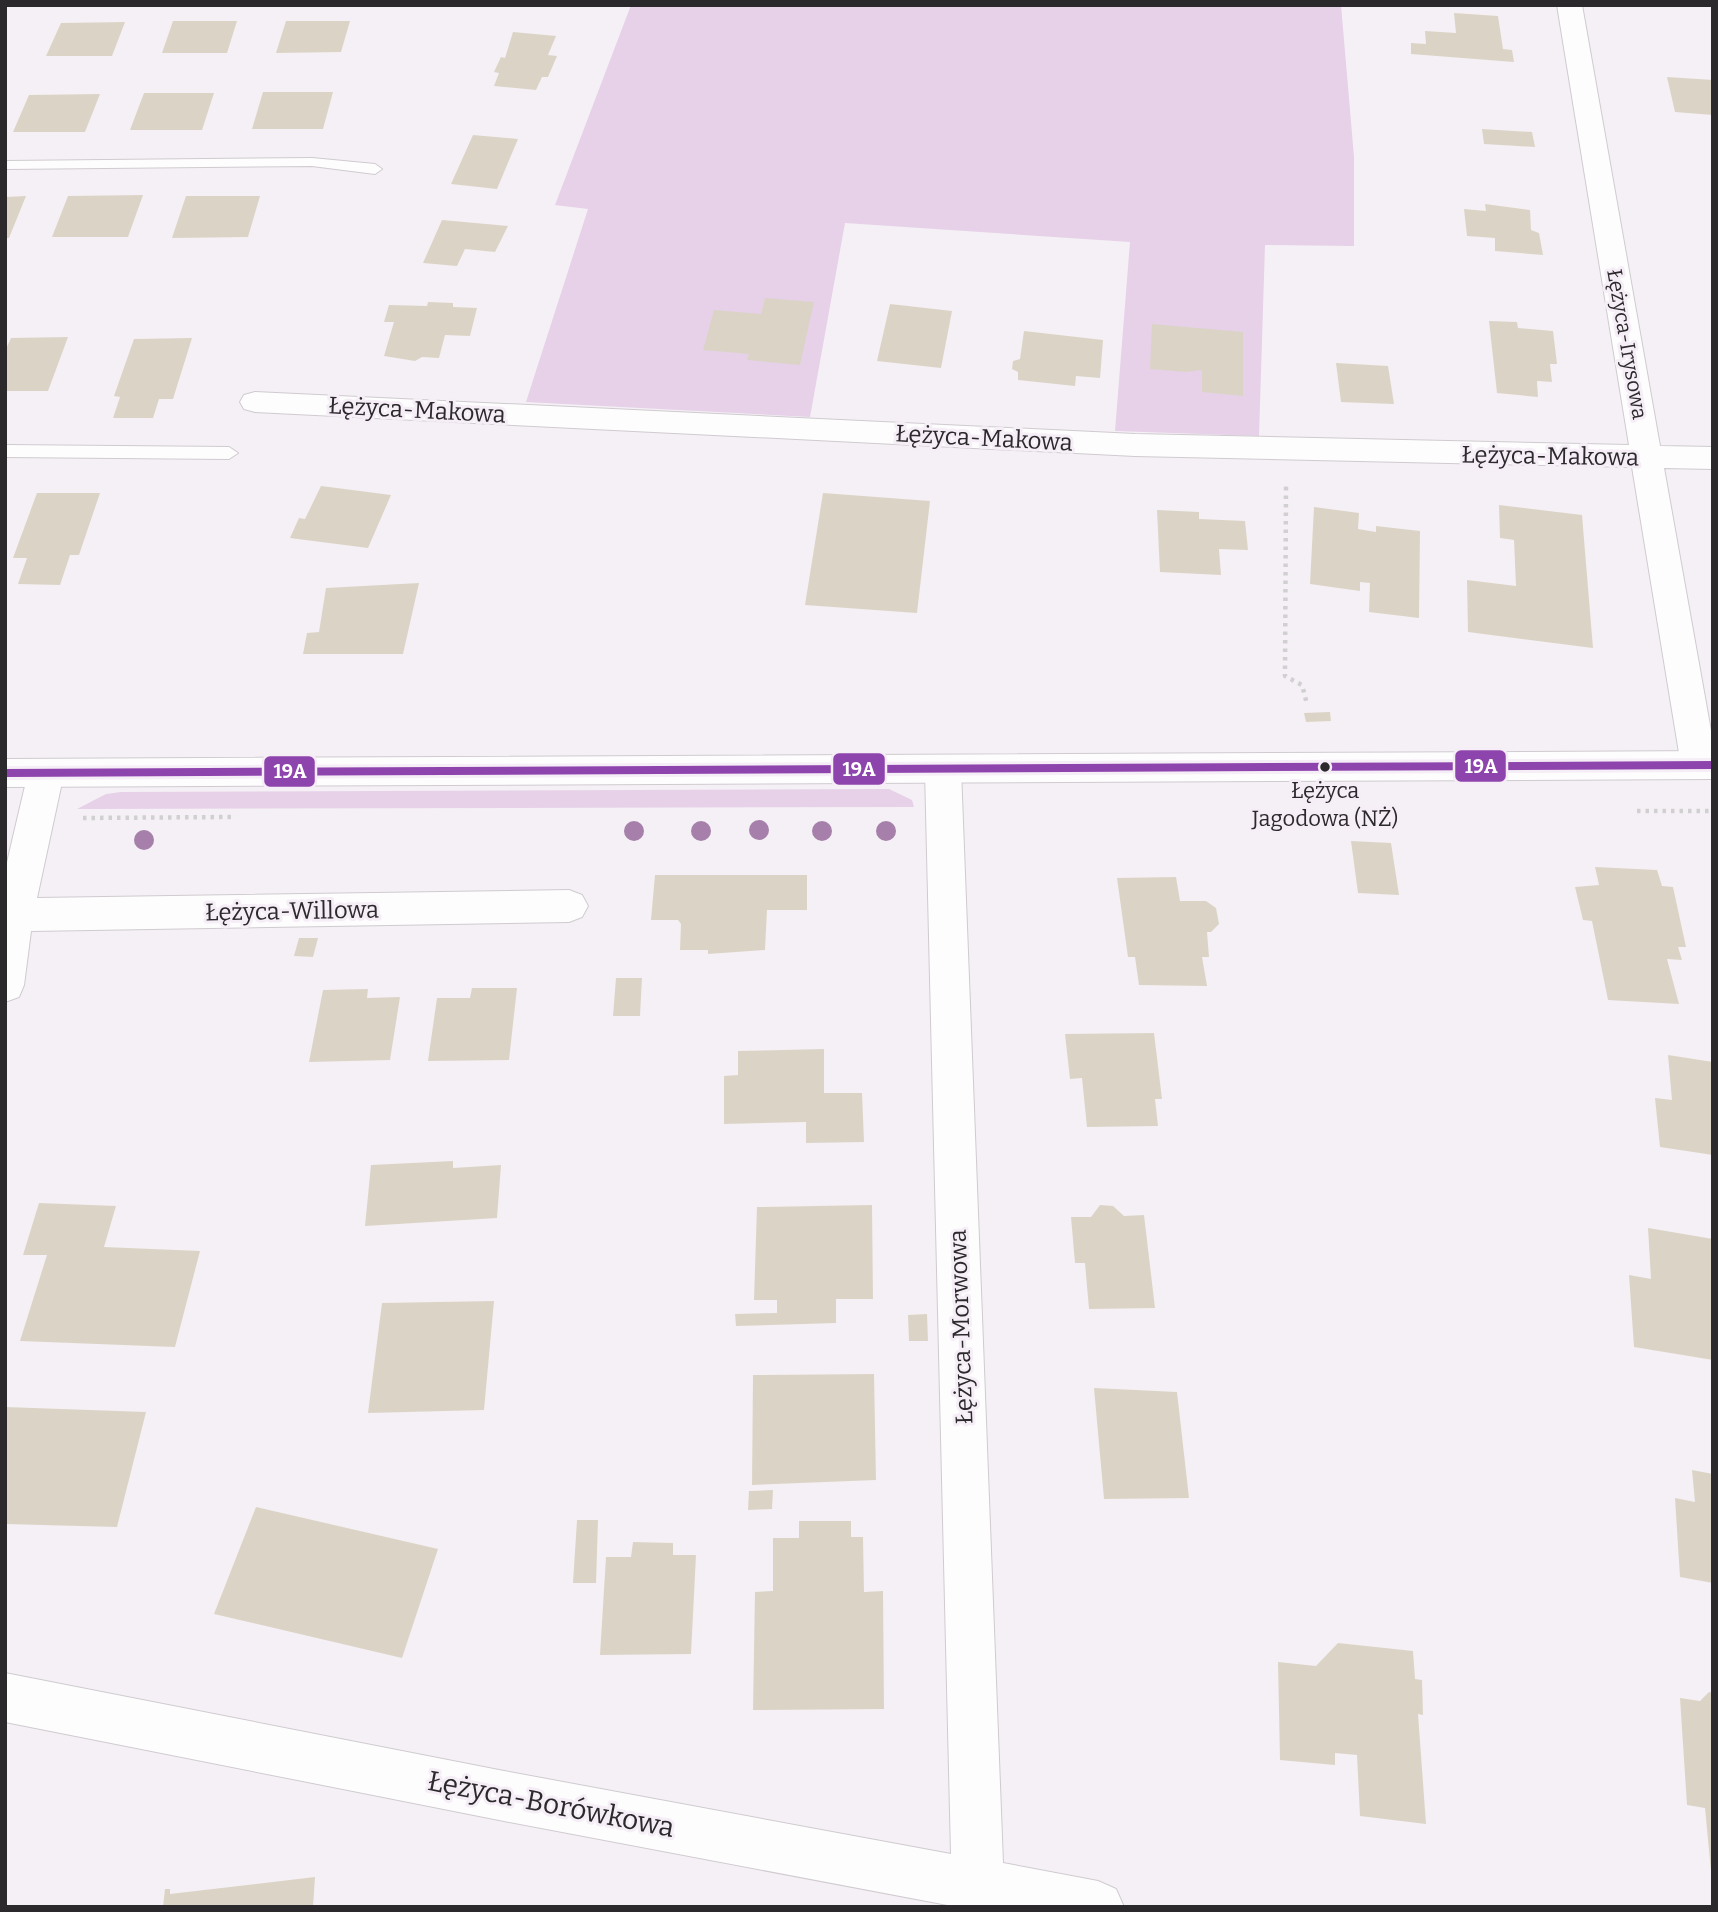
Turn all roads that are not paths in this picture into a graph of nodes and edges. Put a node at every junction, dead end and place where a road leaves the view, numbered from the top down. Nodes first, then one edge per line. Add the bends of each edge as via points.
1 (1569, 5) edge
2 (5, 165) edge
3 (374, 169) dead end
4 (255, 402) dead end
5 (5, 450) edge
6 (229, 453) dead end
7 (1713, 458) edge
8 (1647, 459) junction
9 (1706, 765) edge
10 (943, 770) junction
11 (5, 773) edge
12 (46, 773) junction
13 (569, 906) dead end
14 (10, 915) edge
15 (5, 985) edge
16 (5, 1697) edge
17 (978, 1883) junction
18 (1098, 1907) edge

1 - 8 street, Łężyca-Irysowa
2 - 3 lane via 312,162
4 - 8 street, Łężyca-Makowa via 1135,445
5 - 6 lane
7 - 8 street, Łężyca-Makowa
8 - 9 street, Łężyca-Irysowa
9 - 10 street
10 - 12 street
10 - 17 street, Łężyca-Morwowa
11 - 12 street
12 - 14 street
13 - 14 street, Łężyca-Willowa
14 - 15 street
16 - 17 street, Łężyca-Borówkowa via 504,1796
17 - 18 street, Łężyca-Borówkowa

